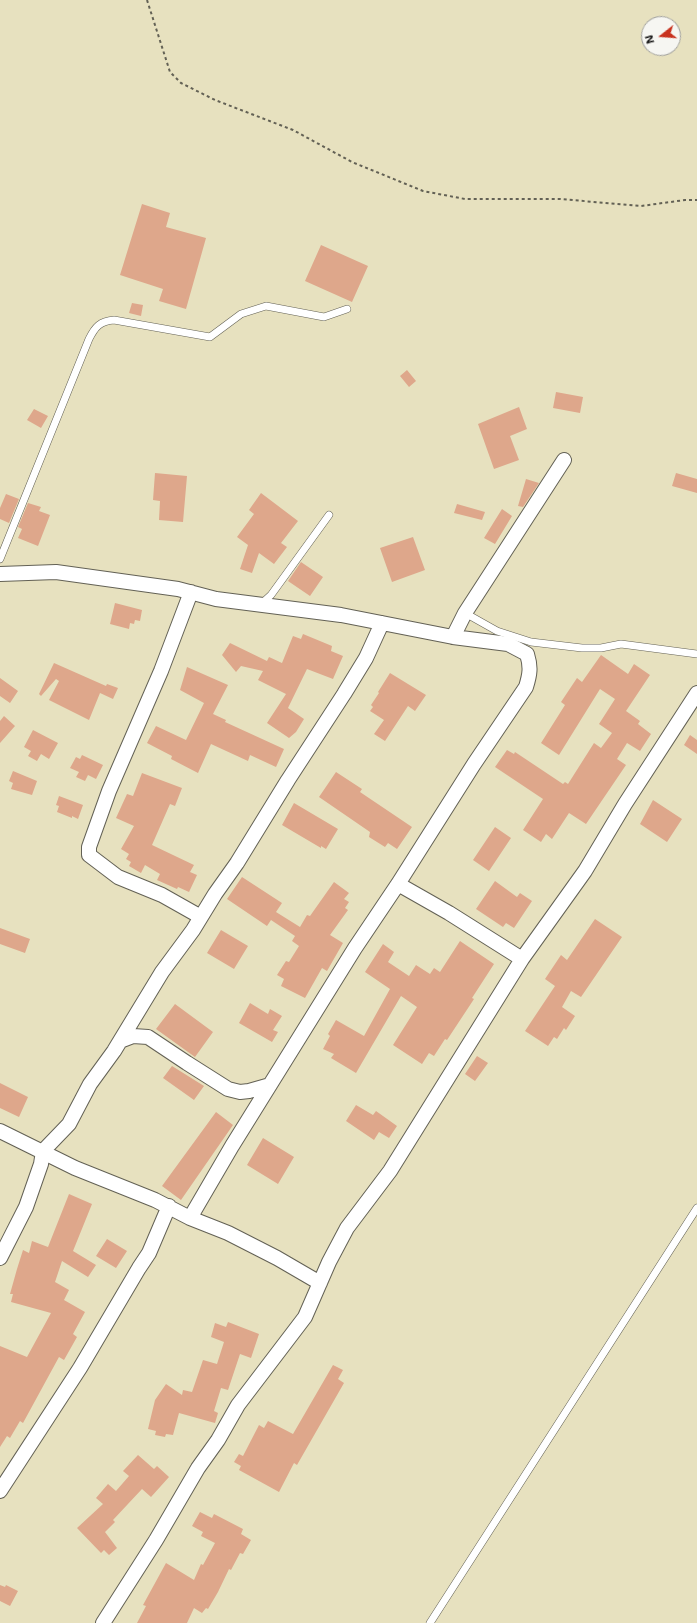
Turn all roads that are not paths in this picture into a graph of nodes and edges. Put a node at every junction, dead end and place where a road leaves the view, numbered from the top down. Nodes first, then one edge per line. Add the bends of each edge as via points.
1 (347, 309) dead end
2 (564, 460) dead end
3 (329, 515) dead end
4 (0, 559) edge
5 (0, 574) edge
6 (191, 592) junction
7 (260, 605) junction
8 (465, 612) junction
9 (382, 623) junction
10 (453, 637) junction
11 (697, 654) edge
12 (697, 693) edge
13 (398, 884) junction
14 (201, 917) junction
15 (522, 959) junction
16 (120, 1041) junction
17 (270, 1085) junction
18 (0, 1131) edge
19 (43, 1151) junction
20 (169, 1206) junction
21 (697, 1208) edge
22 (190, 1218) junction
23 (0, 1258) edge
24 (320, 1283) junction
25 (0, 1491) edge
26 (102, 1623) edge
27 (430, 1623) edge

1 - 4 lane via 324,317 266,306 241,314 210,338 114,320 101,322 90,339
2 - 8 street
3 - 7 lane via 271,595
5 - 6 street via 56,572
6 - 7 street via 216,599
6 - 14 street via 161,671 109,791 89,847 89,855 118,878 162,895
7 - 9 street
8 - 10 street
8 - 11 lane via 496,631 531,642 582,648 621,644
9 - 10 street
9 - 14 street via 366,658 344,694
10 - 13 street via 508,644 517,648 527,654 531,673 526,687
12 - 15 street via 585,871
13 - 15 street
13 - 17 street
14 - 16 street via 162,972
15 - 24 street via 390,1171 347,1228 328,1262
16 - 17 street via 133,1036 148,1037 228,1089 240,1092
16 - 19 street via 90,1084 68,1124
17 - 22 street
18 - 19 street
19 - 20 street via 75,1168
19 - 23 street via 26,1206
20 - 22 street
20 - 25 street via 149,1253 80,1368
21 - 27 lane
22 - 24 street via 228,1233
24 - 26 street via 305,1317 238,1405

